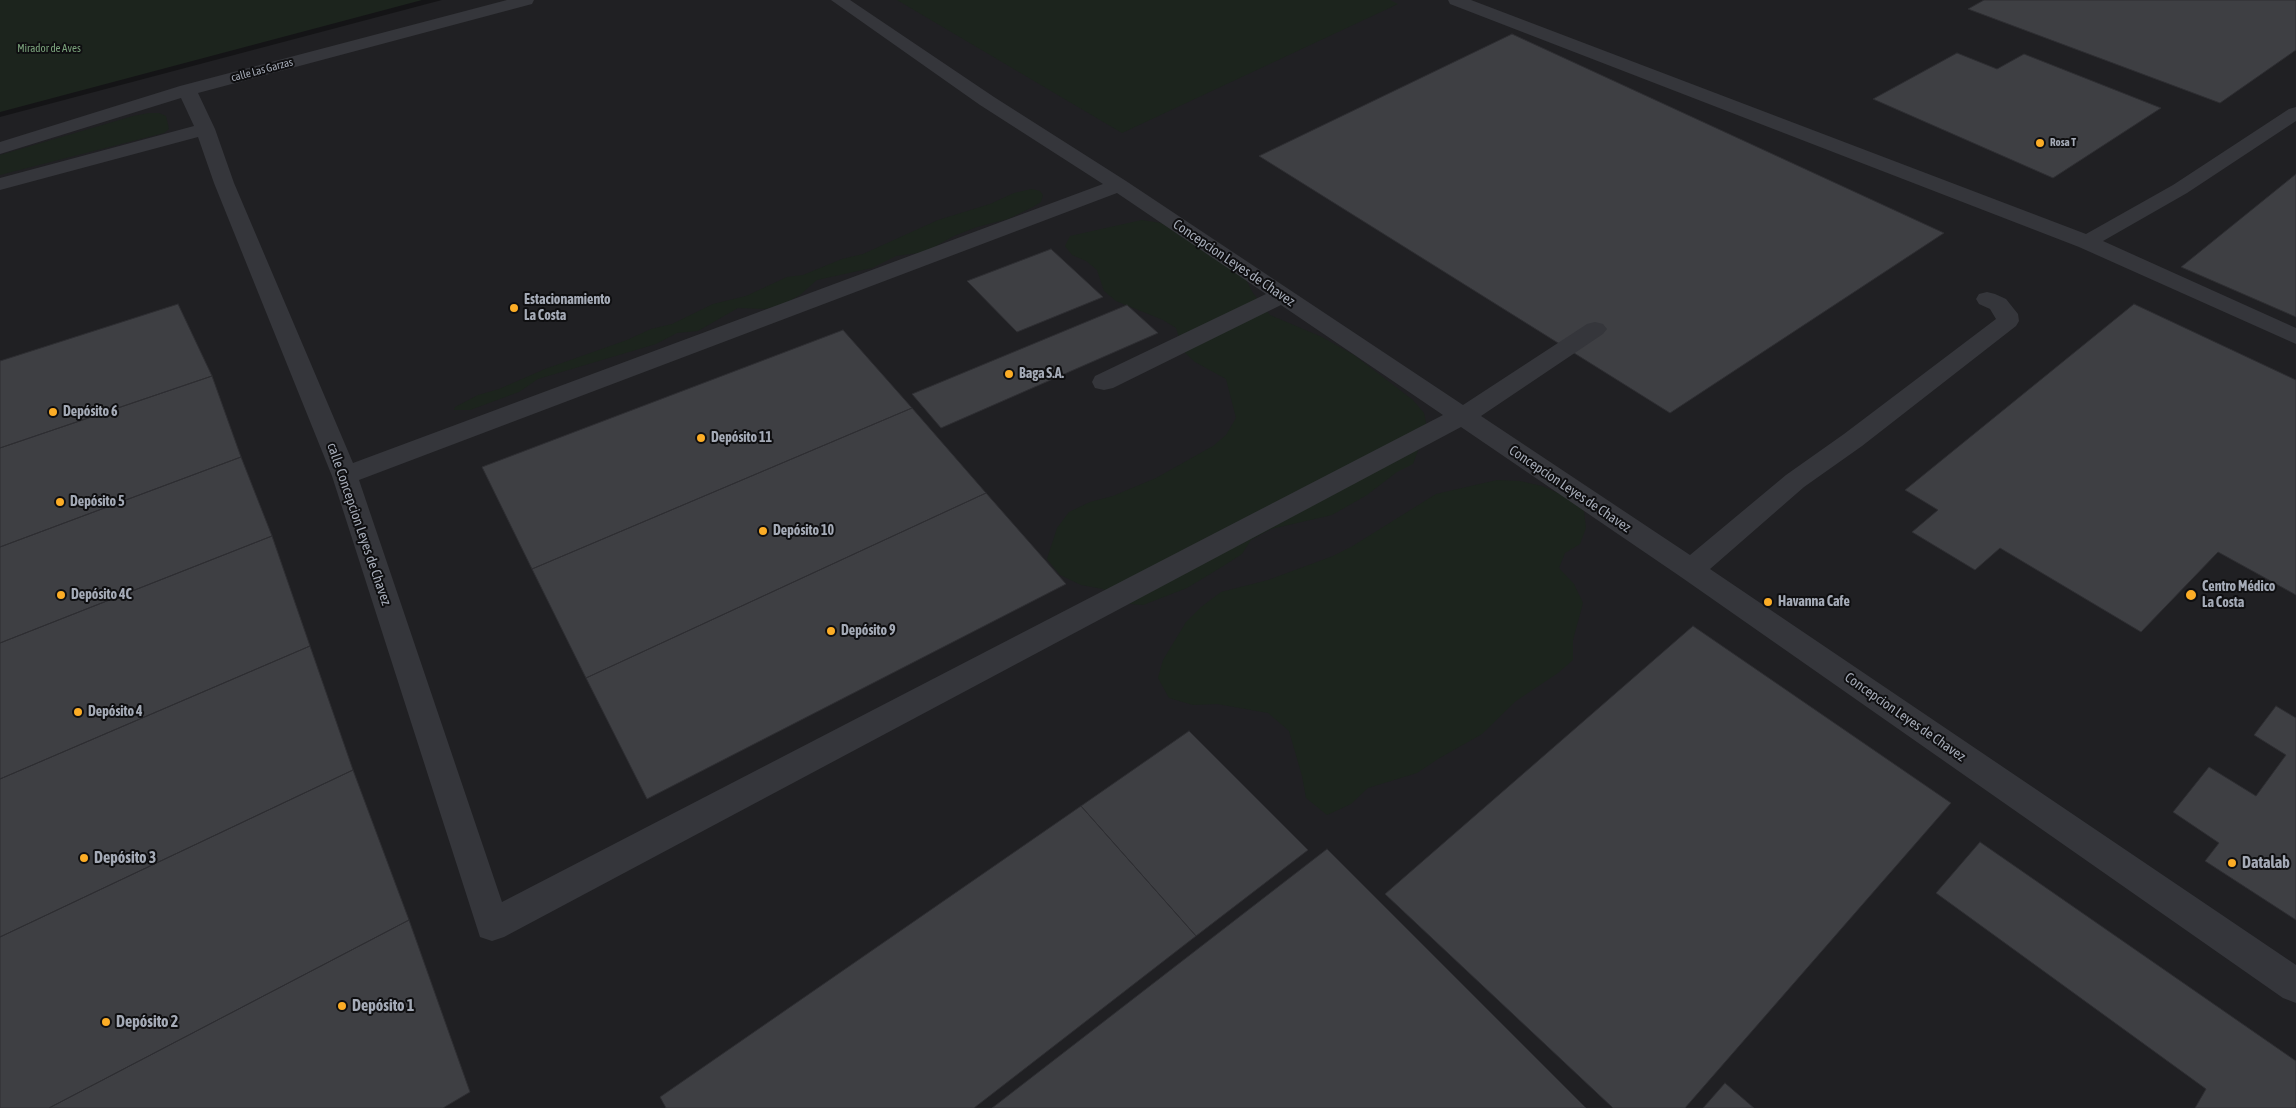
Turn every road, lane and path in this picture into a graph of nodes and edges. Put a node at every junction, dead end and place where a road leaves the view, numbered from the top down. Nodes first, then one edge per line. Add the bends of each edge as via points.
1 (526, 0) edge
2 (839, 0) edge
3 (1463, 1) edge
4 (187, 90) junction
5 (2296, 114) edge
6 (205, 129) junction
7 (0, 148) edge
8 (0, 184) edge
9 (1120, 185) junction
10 (2087, 242) junction
11 (1283, 295) junction
12 (1987, 299) dead end
13 (1595, 329) dead end
14 (2296, 337) edge
15 (1104, 382) dead end
16 (1461, 416) junction
17 (345, 476) junction
18 (1691, 570) junction
19 (2296, 986) edge

1 - 4 lane, calle Las Garzas
2 - 9 lane, Concepcion Leyes de Chavez via 987,101
3 - 10 lane
4 - 6 lane, calle Concepcion Leyes de Chavez
4 - 7 lane, calle Las Garzas
5 - 10 lane via 2180,189
6 - 8 lane
6 - 17 lane, calle Concepcion Leyes de Chavez via 224,183
9 - 11 lane, Concepcion Leyes de Chavez
9 - 17 lane
10 - 14 lane
11 - 15 lane
11 - 16 lane, Concepcion Leyes de Chavez
12 - 18 lane via 1998,304 2007,314 2008,322 1795,481
13 - 16 lane
16 - 17 lane, calle Concepcion Leyes de Chavez via 492,925
16 - 18 lane, Concepcion Leyes de Chavez
18 - 19 lane, Concepcion Leyes de Chavez

